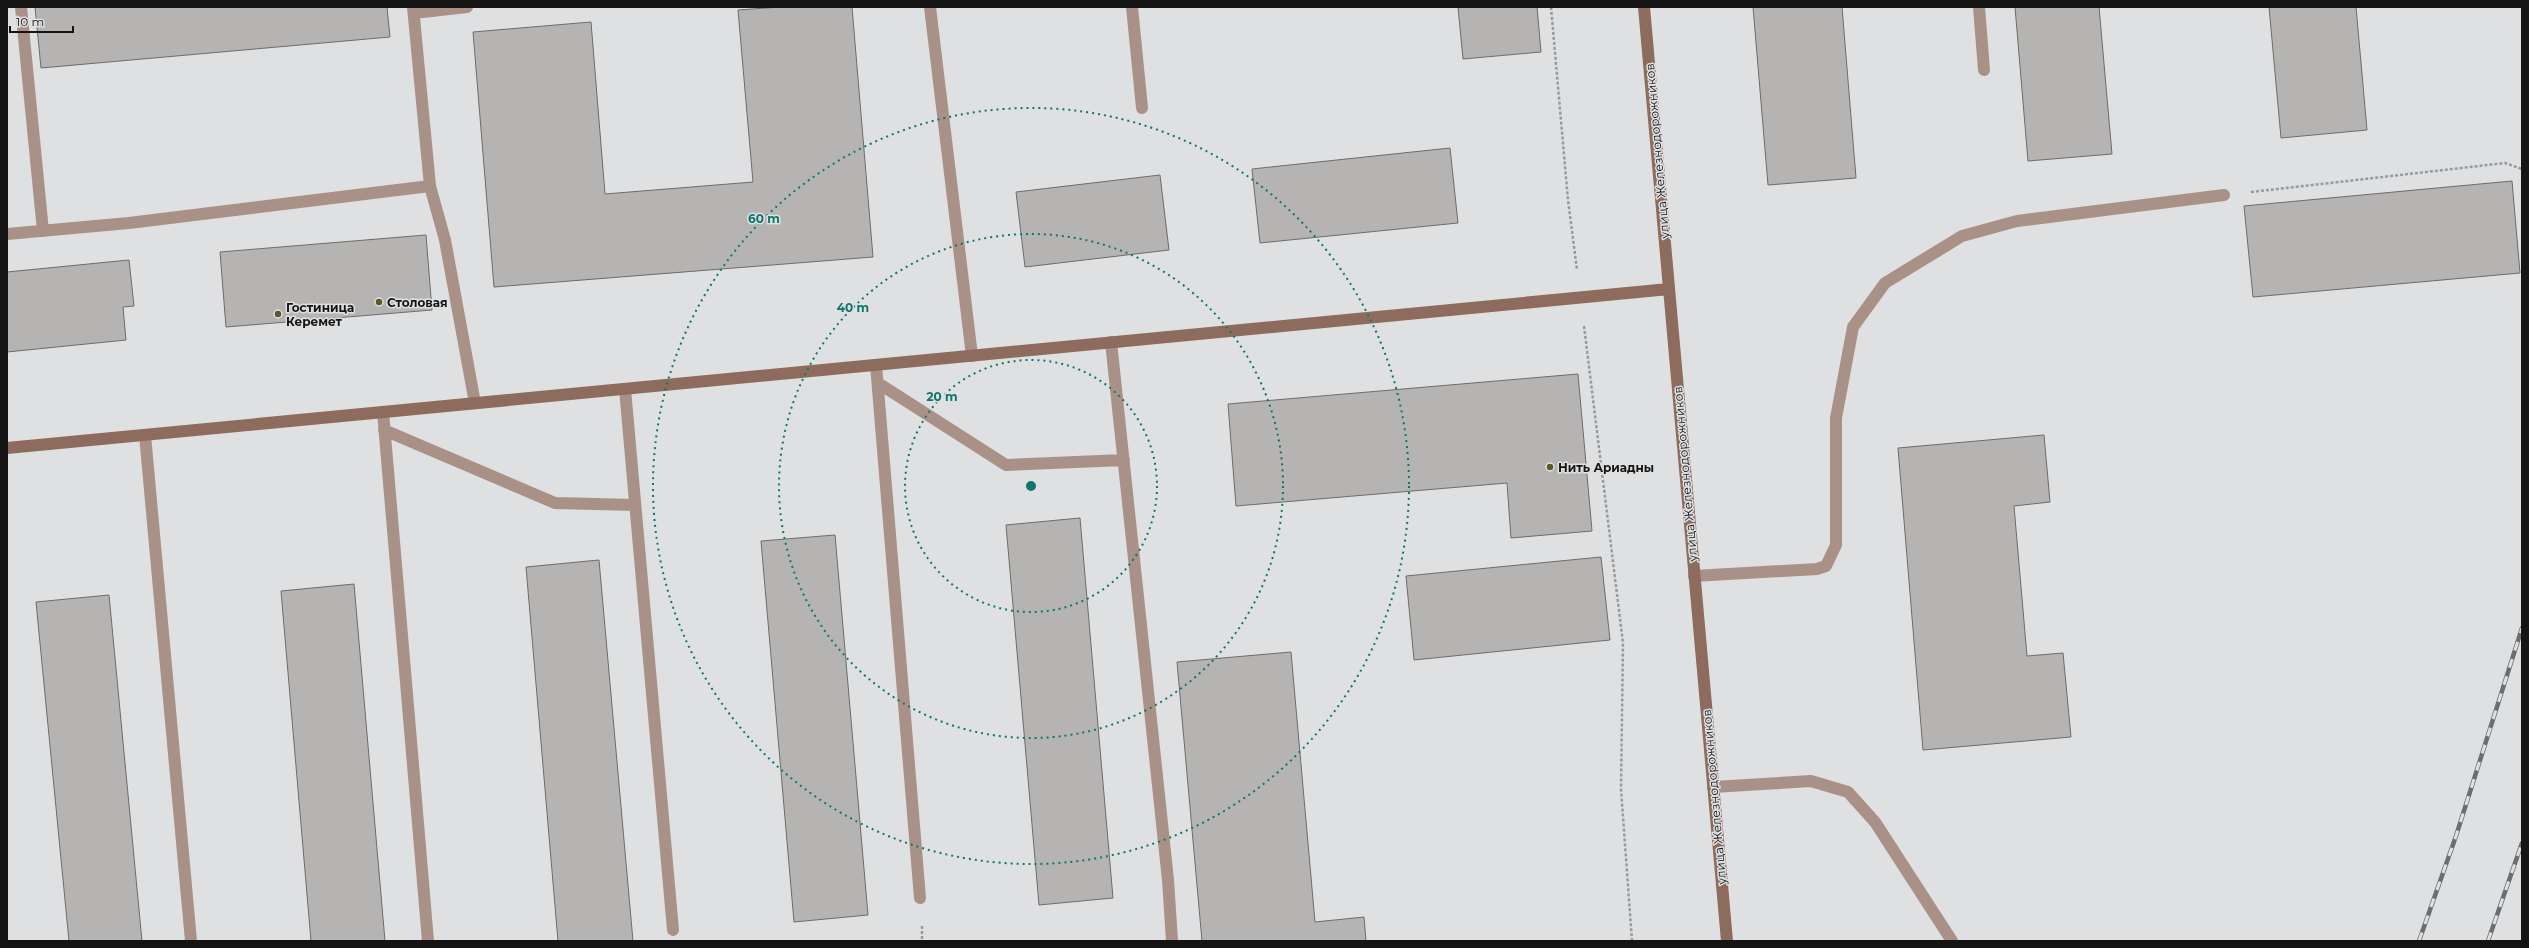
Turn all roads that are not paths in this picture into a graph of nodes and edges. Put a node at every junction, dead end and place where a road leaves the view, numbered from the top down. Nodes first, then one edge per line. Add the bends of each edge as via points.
1 (21, 7) edge
2 (467, 7) edge
3 (930, 7) edge
4 (1132, 7) edge
5 (1644, 7) edge
6 (1979, 7) edge
7 (413, 10) edge
8 (1984, 70) dead end
9 (1142, 108) dead end
10 (430, 186) junction
11 (2224, 195) road end
12 (43, 231) junction
13 (7, 234) edge
14 (1669, 289) junction
15 (1111, 342) junction
16 (972, 356) junction
17 (876, 365) junction
18 (878, 383) junction
19 (625, 389) junction
20 (475, 403) junction
21 (383, 412) junction
22 (384, 430) junction
23 (145, 435) junction
24 (7, 448) edge
25 (1124, 460) junction
26 (635, 505) junction
27 (1694, 576) junction
28 (1713, 788) junction
29 (920, 898) dead end
30 (672, 930) dead end
31 (191, 941) edge
32 (428, 941) edge
33 (1172, 941) edge
34 (1727, 941) edge
35 (1952, 941) edge

1 - 12 lane
2 - 7 lane
3 - 16 lane
4 - 9 lane
5 - 14 street, улица Железнодорожников
6 - 8 lane
7 - 10 lane
10 - 12 lane
10 - 20 lane via 445,240
11 - 27 lane via 2010,223 1962,236 1885,283 1853,327 1836,418 1836,545 1826,566 1817,569
12 - 13 lane
14 - 15 street
14 - 27 street, улица Железнодорожников
15 - 16 street
15 - 25 lane
16 - 17 street
17 - 18 lane
17 - 19 street
18 - 25 lane via 1006,465
18 - 29 lane
19 - 20 street
19 - 26 lane
20 - 21 street
21 - 22 lane
21 - 23 street
22 - 26 lane via 554,503
22 - 32 lane
23 - 24 street
23 - 31 lane
25 - 33 lane via 1168,880
26 - 30 lane
27 - 28 street, улица Железнодорожников
28 - 34 street, улица Железнодорожников
28 - 35 lane via 1811,781 1848,792 1874,822

